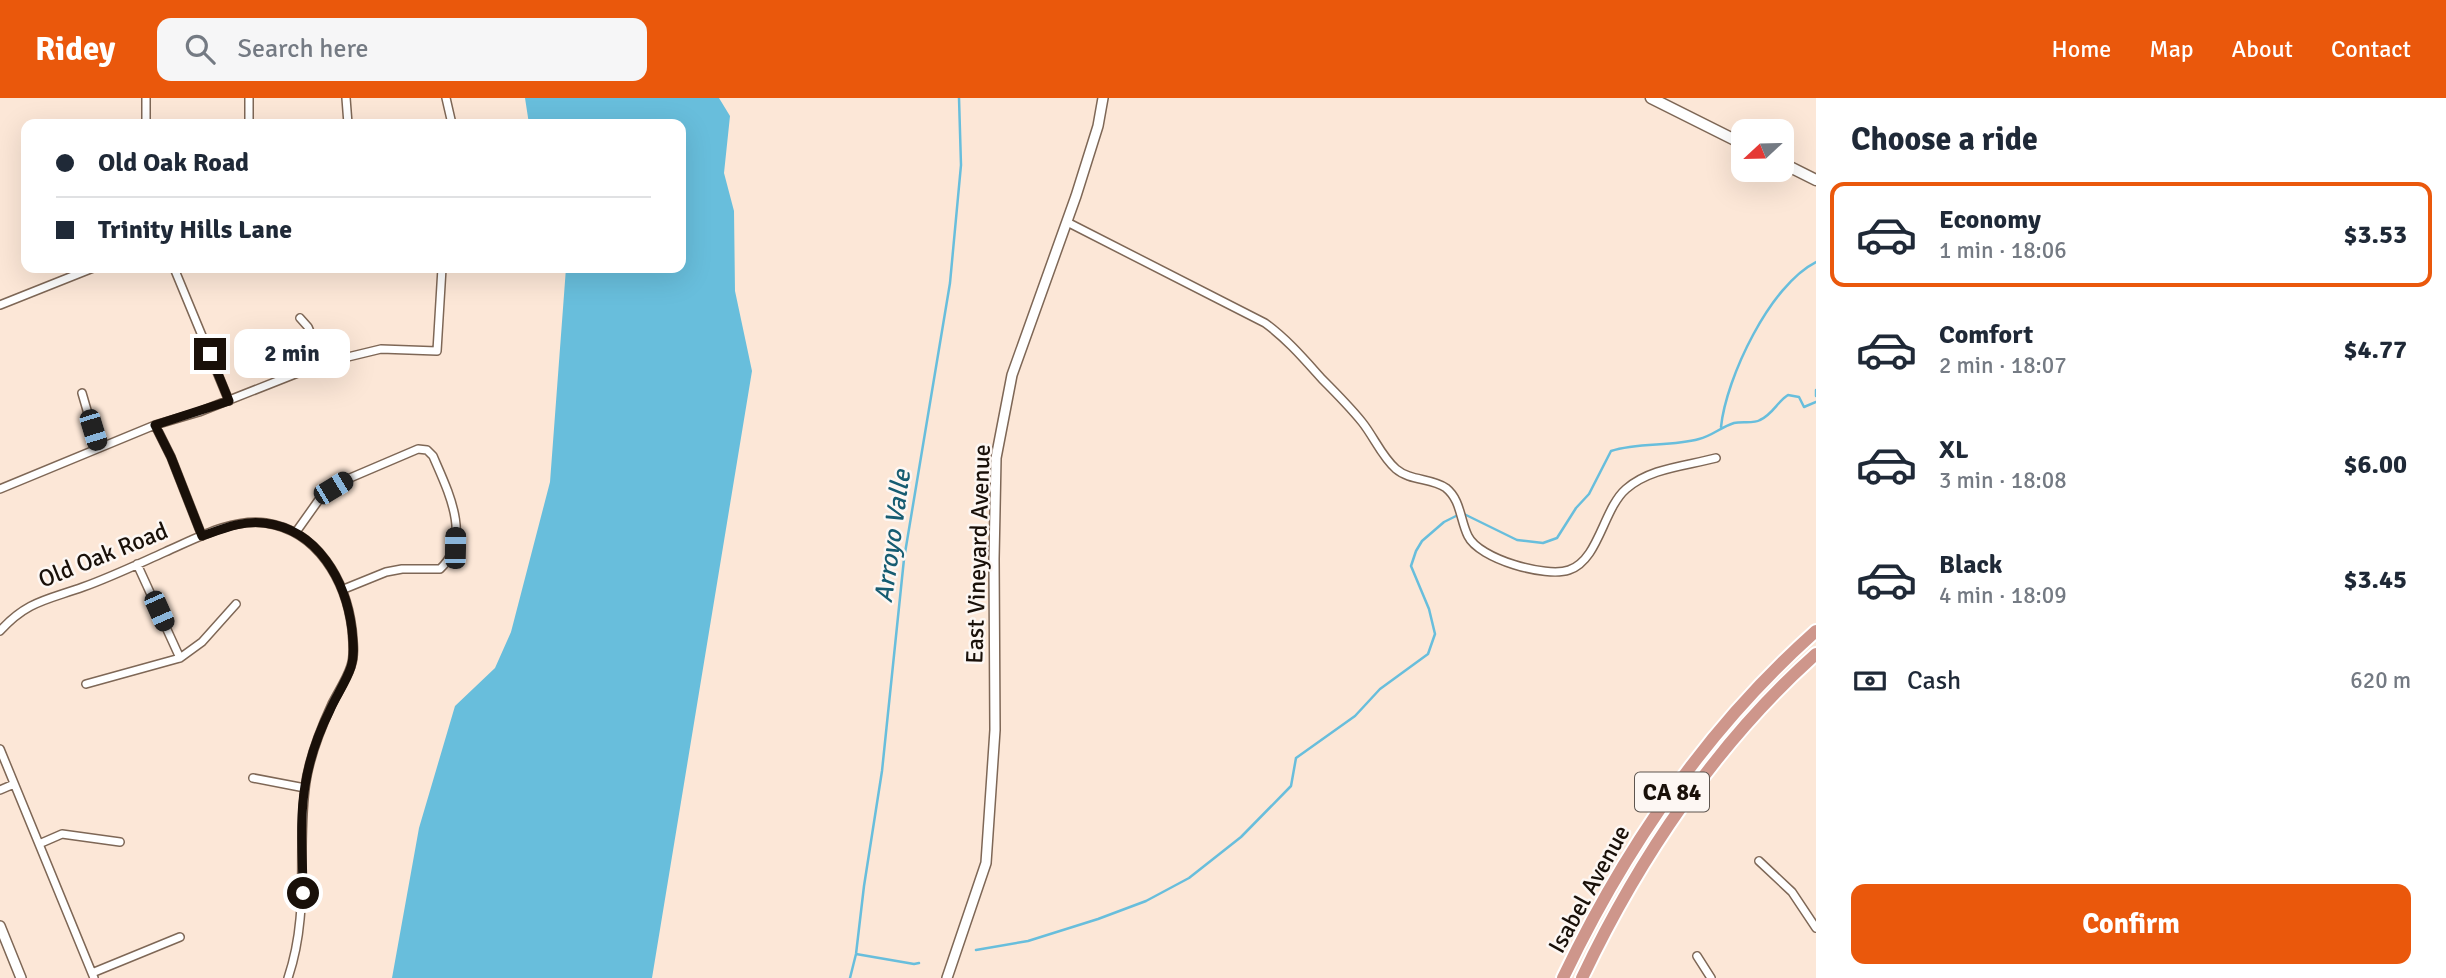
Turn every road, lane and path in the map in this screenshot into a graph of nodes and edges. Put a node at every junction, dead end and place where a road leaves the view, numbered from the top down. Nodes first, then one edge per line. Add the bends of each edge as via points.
1 (146, 98) edge
2 (249, 98) edge
3 (346, 98) edge
4 (446, 98) edge
5 (1103, 98) edge
6 (1651, 98) edge
7 (146, 119) edge
8 (249, 119) edge
9 (348, 119) edge
10 (451, 119) edge
11 (1731, 138) edge
12 (1794, 169) edge
13 (1816, 180) edge
14 (1067, 222) junction
15 (80, 273) edge
16 (176, 273) edge
17 (442, 273) edge
18 (0, 305) edge
19 (300, 318) dead end
20 (323, 363) junction
21 (82, 393) dead end
22 (229, 401) junction
23 (155, 425) junction
24 (98, 448) junction
25 (1716, 458) dead end
26 (0, 489) edge
27 (296, 532) junction
28 (202, 536) junction
29 (137, 564) junction
30 (344, 589) junction
31 (236, 604) dead end
32 (0, 631) edge
33 (1816, 631) edge
34 (1816, 654) edge
35 (180, 658) junction
36 (86, 684) dead end
37 (0, 749) edge
38 (253, 778) dead end
39 (14, 784) junction
40 (305, 788) junction
41 (0, 790) edge
42 (121, 842) dead end
43 (39, 844) junction
44 (1759, 861) dead end
45 (0, 928) edge
46 (1816, 928) edge
47 (180, 937) dead end
48 (1697, 956) dead end
49 (93, 976) edge
50 (21, 978) edge
51 (288, 978) edge
52 (947, 978) edge
53 (1563, 978) edge
54 (1582, 978) edge
55 (1711, 978) edge

1 - 7 street
2 - 8 street
3 - 9 street
4 - 10 street
5 - 14 street, East Vineyard Avenue
6 - 11 main road
12 - 13 main road
14 - 25 street via 1282,335 1362,421 1397,470 1444,486 1452,494 1468,537 1499,561 1549,572 1571,570 1589,554 1623,492 1637,480
14 - 52 street, East Vineyard Avenue via 1012,375 996,458 995,730 986,863
15 - 18 street
16 - 22 street
17 - 20 street via 437,351 381,349
19 - 20 street
20 - 22 street
21 - 24 street
22 - 23 street
23 - 24 street
23 - 28 street
24 - 26 street
27 - 28 street, Old Oak Road via 245,522
27 - 30 street, Old Oak Road via 323,556
27 - 30 street via 323,494 350,478 418,449 433,456 456,517 455,548 449,561 440,569 386,572
28 - 29 street, Old Oak Road
29 - 32 street, Old Oak Road via 45,598 15,615
29 - 35 street
30 - 40 street, Old Oak Road via 352,634 351,666 317,740
31 - 35 street via 202,642
33 - 53 highway, Isabel Avenue / CA 84 via 1730,719 1676,786 1603,900
34 - 54 highway, Isabel Avenue / CA 84 via 1742,730 1676,814 1612,918
35 - 36 street
37 - 39 street
38 - 40 street
39 - 41 street
39 - 43 street
40 - 51 street, Old Oak Road via 303,893
42 - 43 street via 62,834
43 - 49 street
44 - 46 street via 1792,892
45 - 50 street
47 - 49 street
48 - 55 street

